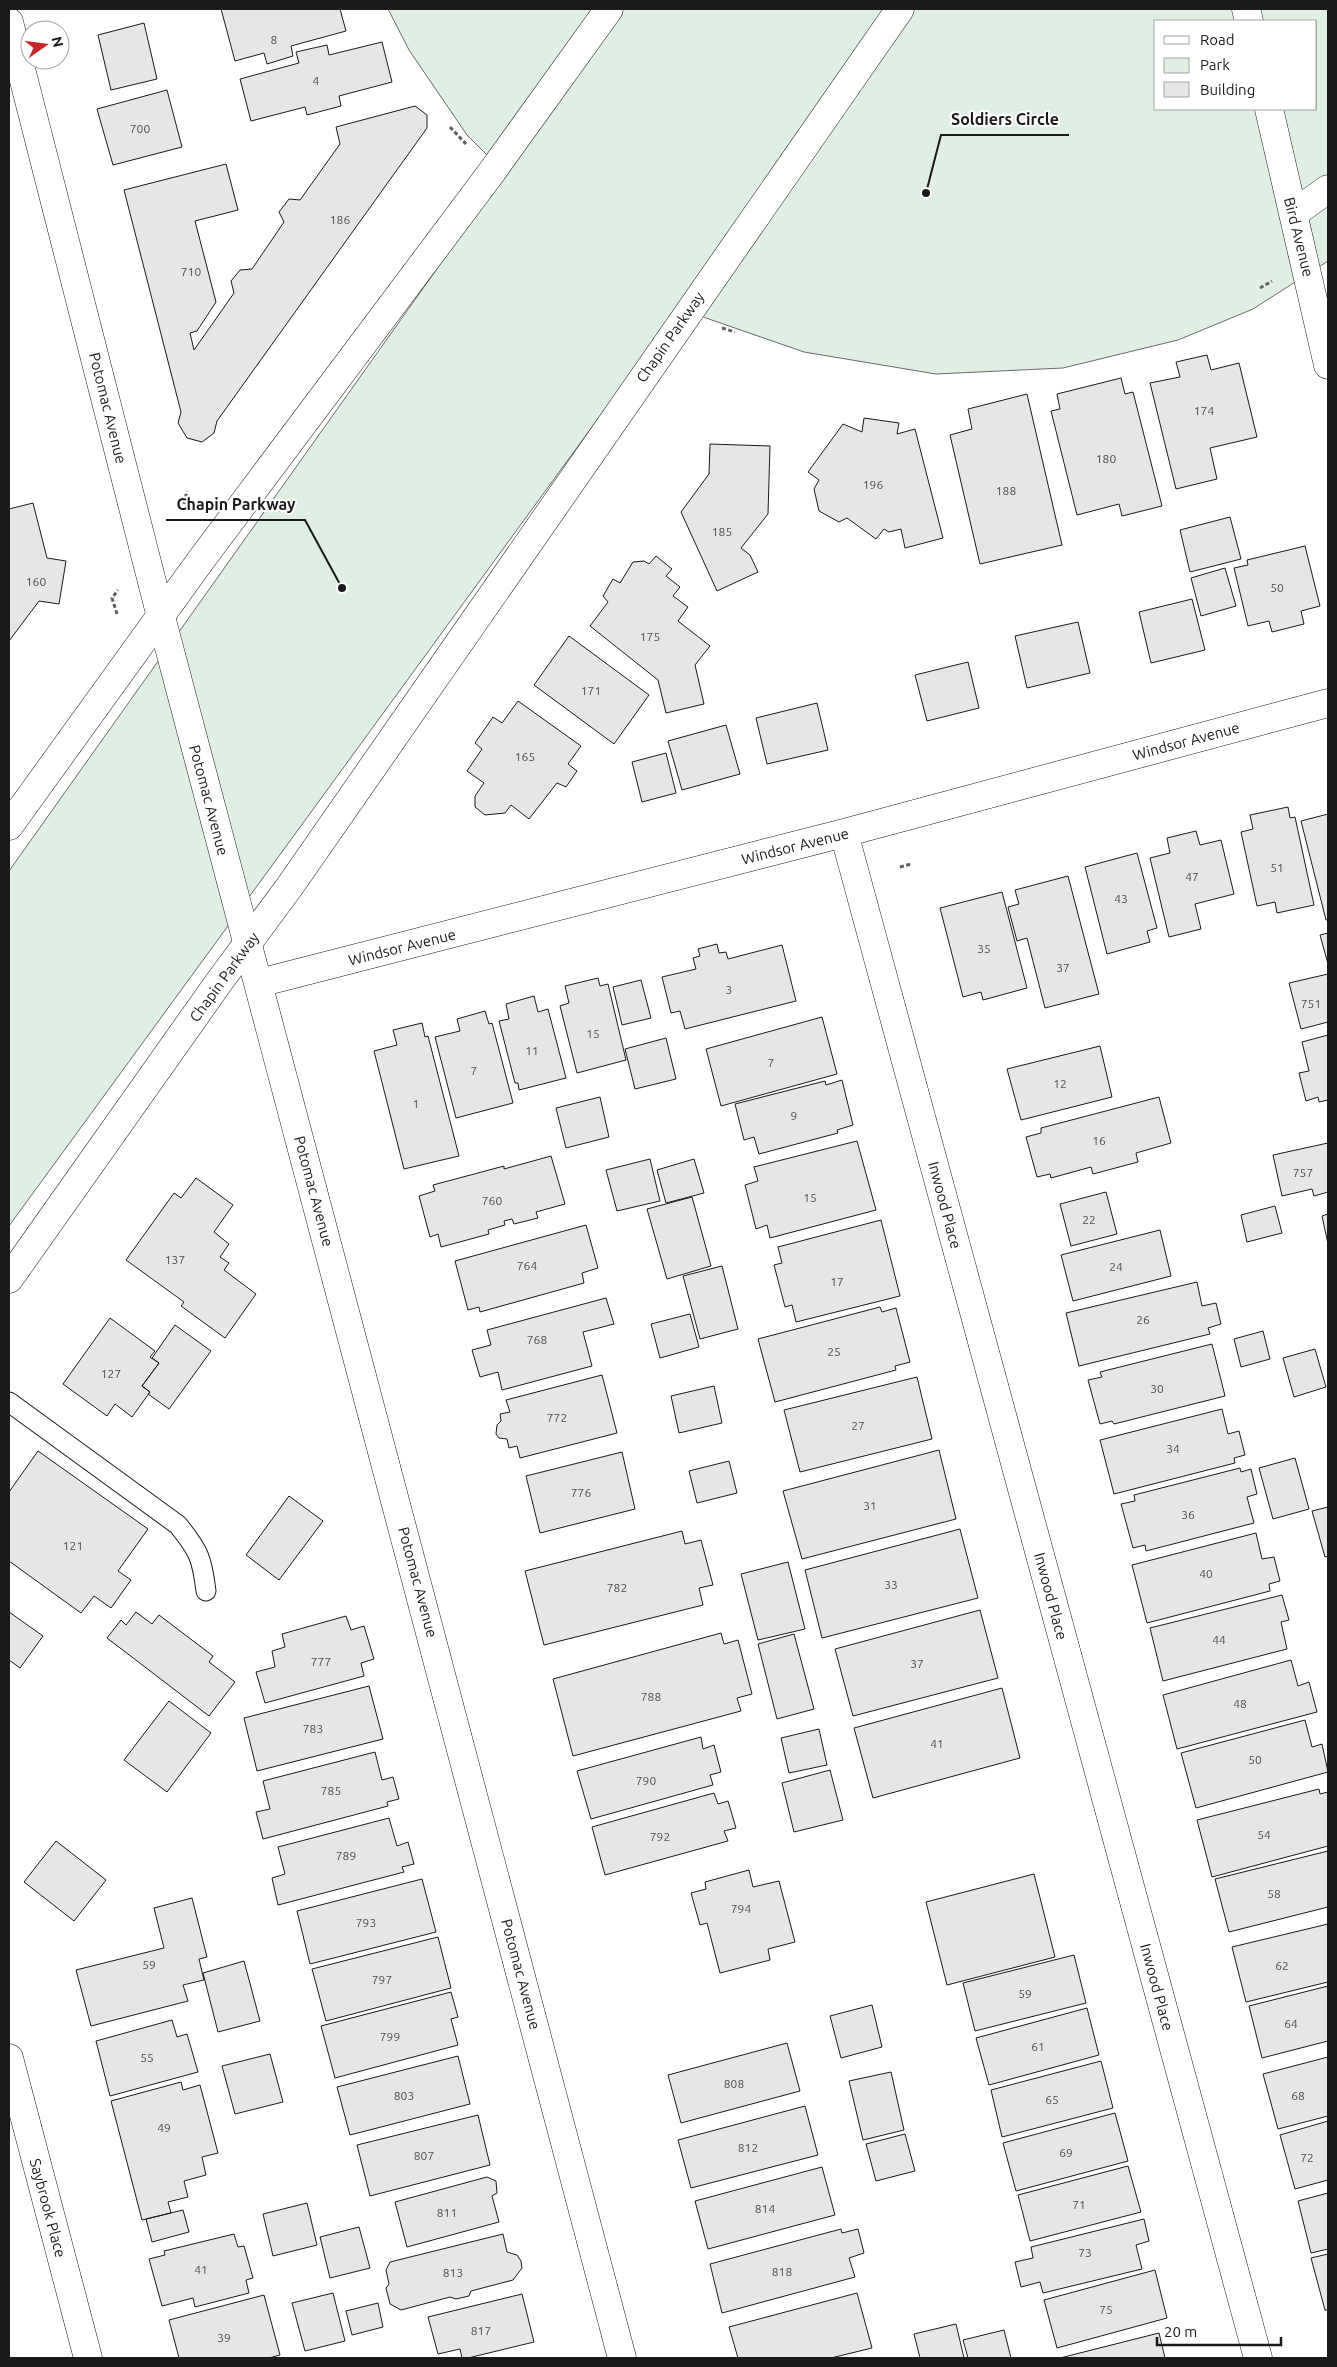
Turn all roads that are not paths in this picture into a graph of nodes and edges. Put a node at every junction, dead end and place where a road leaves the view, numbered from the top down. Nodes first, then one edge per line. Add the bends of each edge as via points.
1 (609, 9) edge
2 (900, 9) edge
3 (9, 22) edge
4 (1269, 110) edge
5 (1328, 189) edge
6 (1292, 214) junction
7 (1328, 365) edge
8 (161, 617) junction
9 (1328, 703) edge
10 (9, 826) edge
11 (844, 833) junction
12 (248, 945) junction
13 (259, 984) junction
14 (9, 1279) edge
15 (9, 1402) edge
16 (206, 1591) dead end
17 (9, 2058) edge
18 (88, 2358) edge
19 (622, 2358) edge
20 (1258, 2358) edge

1 - 8 street
2 - 12 street, Chapin Parkway
3 - 8 street, Potomac Avenue
4 - 6 street, Bird Avenue
5 - 6 street
6 - 7 street, Bird Avenue
8 - 10 street
8 - 12 street, Potomac Avenue
9 - 11 street, Windsor Avenue
11 - 13 street, Windsor Avenue
11 - 20 street, Inwood Place
12 - 13 street, Potomac Avenue
12 - 14 street, Chapin Parkway
13 - 19 street, Potomac Avenue
15 - 16 lane via 178,1525 203,1562
17 - 18 street, Saybrook Place

